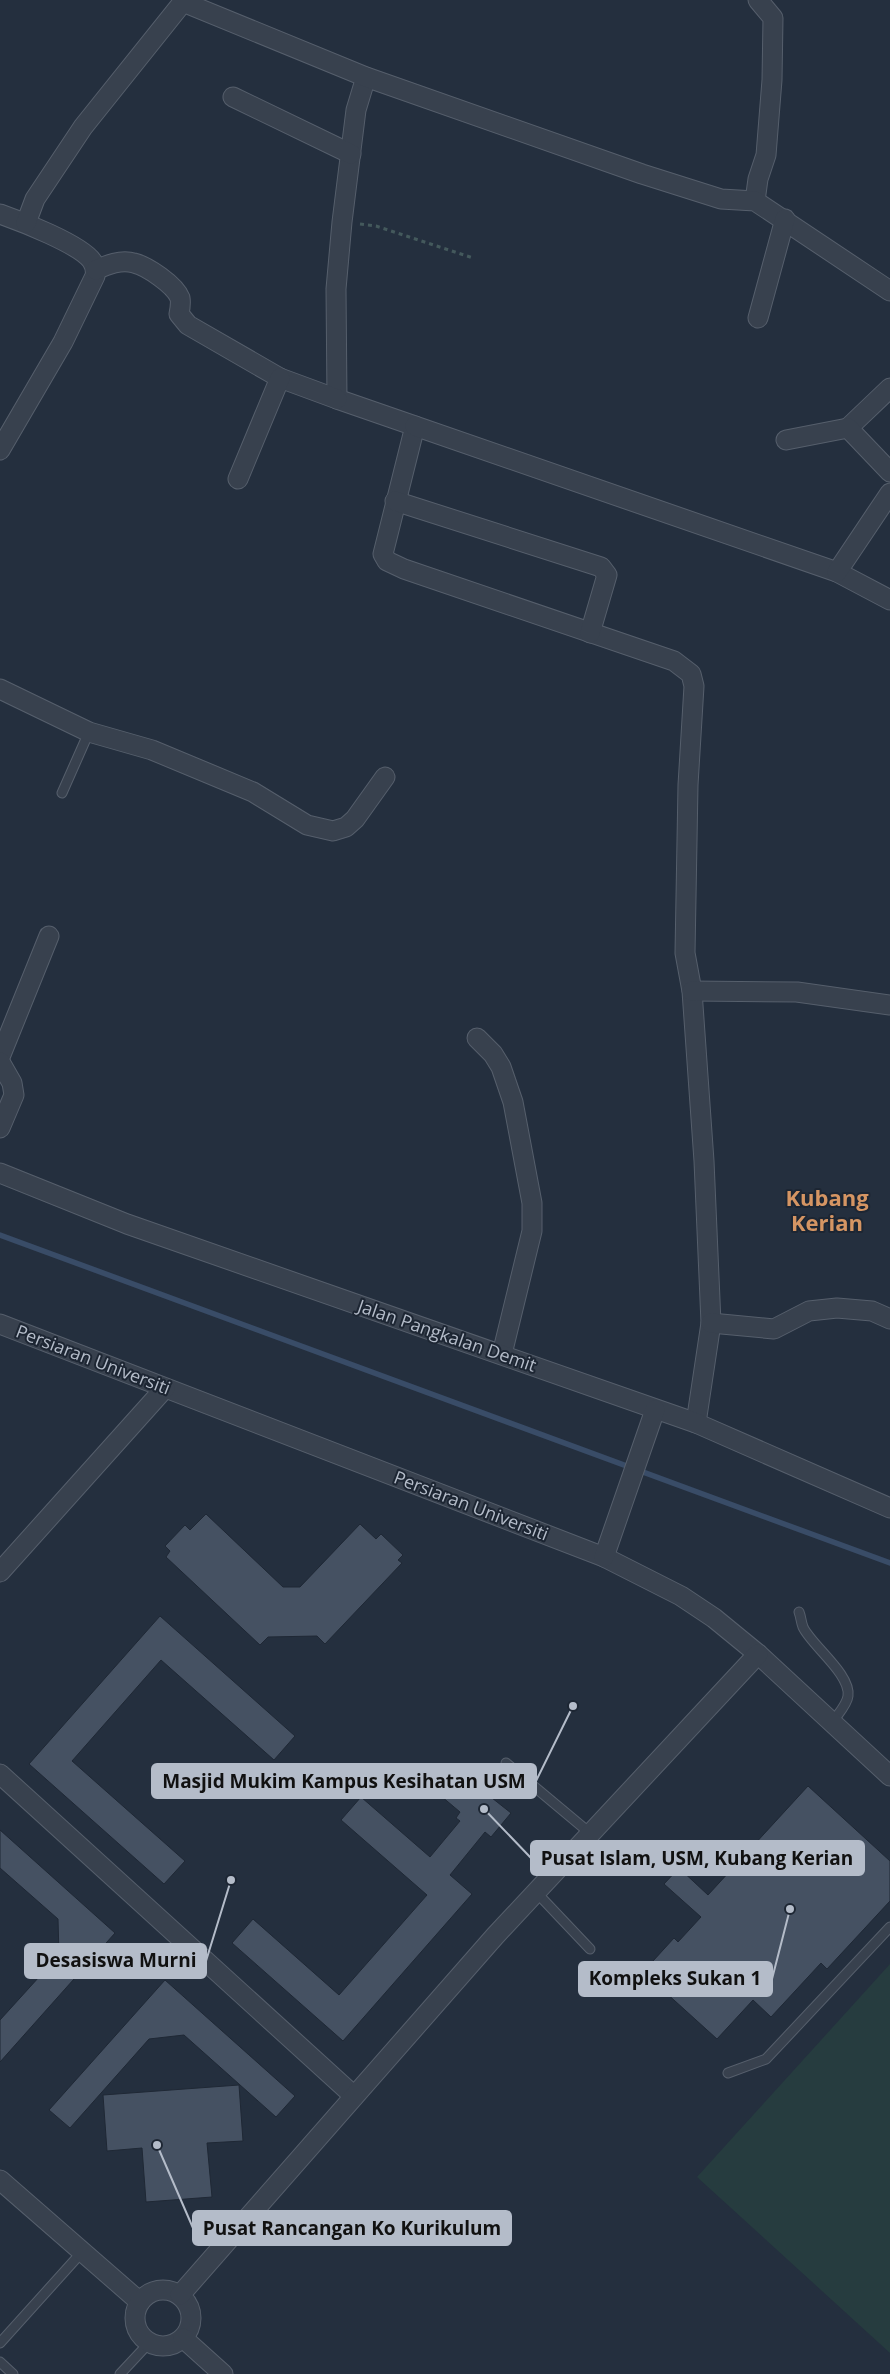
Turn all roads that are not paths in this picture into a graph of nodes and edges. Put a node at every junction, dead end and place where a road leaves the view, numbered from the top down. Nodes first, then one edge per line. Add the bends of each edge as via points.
1 (758, 0) edge
2 (181, 1) edge
3 (366, 77) junction
4 (233, 97) dead end
5 (352, 154) junction
6 (755, 201) junction
7 (0, 214) edge
8 (784, 219) junction
9 (26, 223) junction
10 (96, 270) junction
11 (890, 291) edge
12 (758, 318) dead end
13 (280, 378) junction
14 (890, 388) edge
15 (337, 399) junction
16 (415, 426) junction
17 (848, 428) junction
18 (786, 440) dead end
19 (0, 450) edge
20 (890, 472) edge
21 (238, 479) dead end
22 (890, 493) edge
23 (395, 501) junction
24 (837, 572) junction
25 (890, 600) edge
26 (590, 633) junction
27 (0, 689) edge
28 (89, 732) junction
29 (385, 777) dead end
30 (62, 793) dead end
31 (49, 936) dead end
32 (692, 991) junction
33 (890, 1005) edge
34 (476, 1038) dead end
35 (0, 1057) edge
36 (0, 1062) edge
37 (0, 1128) edge
38 (0, 1173) edge
39 (890, 1319) edge
40 (711, 1323) junction
41 (0, 1324) edge
42 (502, 1354) junction
43 (165, 1388) junction
44 (655, 1410) junction
45 (696, 1423) junction
46 (890, 1508) edge
47 (604, 1557) junction
48 (0, 1572) edge
49 (799, 1612) dead end
50 (758, 1654) junction
51 (832, 1723) junction
52 (506, 1763) dead end
53 (0, 1774) edge
54 (890, 1776) edge
55 (591, 1834) junction
56 (536, 1892) junction
57 (890, 1927) edge
58 (590, 1949) dead end
59 (728, 2073) dead end
60 (354, 2096) junction
61 (0, 2180) edge
62 (82, 2252) junction
63 (180, 2295) junction
64 (140, 2302) junction
65 (183, 2338) junction
66 (149, 2342) junction
67 (0, 2343) edge
68 (0, 2362) edge
69 (14, 2374) edge
70 (120, 2374) edge
71 (223, 2374) edge

1 - 6 street via 773,18 766,155
2 - 3 street
2 - 9 street via 83,127 35,199
3 - 5 street via 356,110
3 - 6 street via 642,174 721,199
4 - 5 street
5 - 15 street via 336,289
6 - 8 street
7 - 9 street
8 - 11 street
8 - 12 street
9 - 10 street via 74,248 91,260
10 - 13 street via 112,263 133,262 159,276 176,291 181,300 179,314 188,325
10 - 19 street via 96,276 62,342
13 - 15 street
13 - 21 street
14 - 17 street
15 - 16 street
16 - 23 street
16 - 24 street
17 - 18 street
17 - 20 street
22 - 24 street
23 - 26 street via 383,554 387,560 404,569
23 - 26 street via 601,567 607,576
24 - 25 street
26 - 32 street via 674,662 691,674 694,686 688,785 685,953
27 - 28 street
28 - 29 street via 152,750 253,792 307,825 333,831 346,827 355,819
28 - 30 lane
31 - 35 street
32 - 33 street via 797,992
32 - 40 street
34 - 42 street via 493,1054 513,1102 532,1203 532,1231
36 - 37 street via 12,1083 14,1095
38 - 42 street, Jalan Pangkalan Demit via 127,1224
39 - 40 street via 872,1311 836,1308 809,1311 774,1329
40 - 45 street
41 - 43 street, Persiaran Universiti
42 - 44 street, Jalan Pangkalan Demit
43 - 47 street, Persiaran Universiti
43 - 48 street
44 - 45 street, Jalan Pangkalan Demit
44 - 47 street
45 - 46 street, Jalan Pangkalan Demit
47 - 50 street, Persiaran Universiti via 681,1596
49 - 51 lane via 804,1627 832,1662 848,1691
50 - 51 street, Persiaran Universiti
50 - 55 street
51 - 54 street, Persiaran Universiti
52 - 55 lane
53 - 60 street
55 - 56 street
56 - 58 lane
56 - 60 street
57 - 59 lane via 766,2059
60 - 63 street
61 - 62 street
62 - 64 street
62 - 67 lane
63 - 64 street via 163,2290 146,2295
63 - 65 street via 190,2311 189,2330
64 - 66 street via 135,2320 142,2337
65 - 66 street via 167,2346
65 - 71 street
66 - 70 lane
68 - 69 lane

